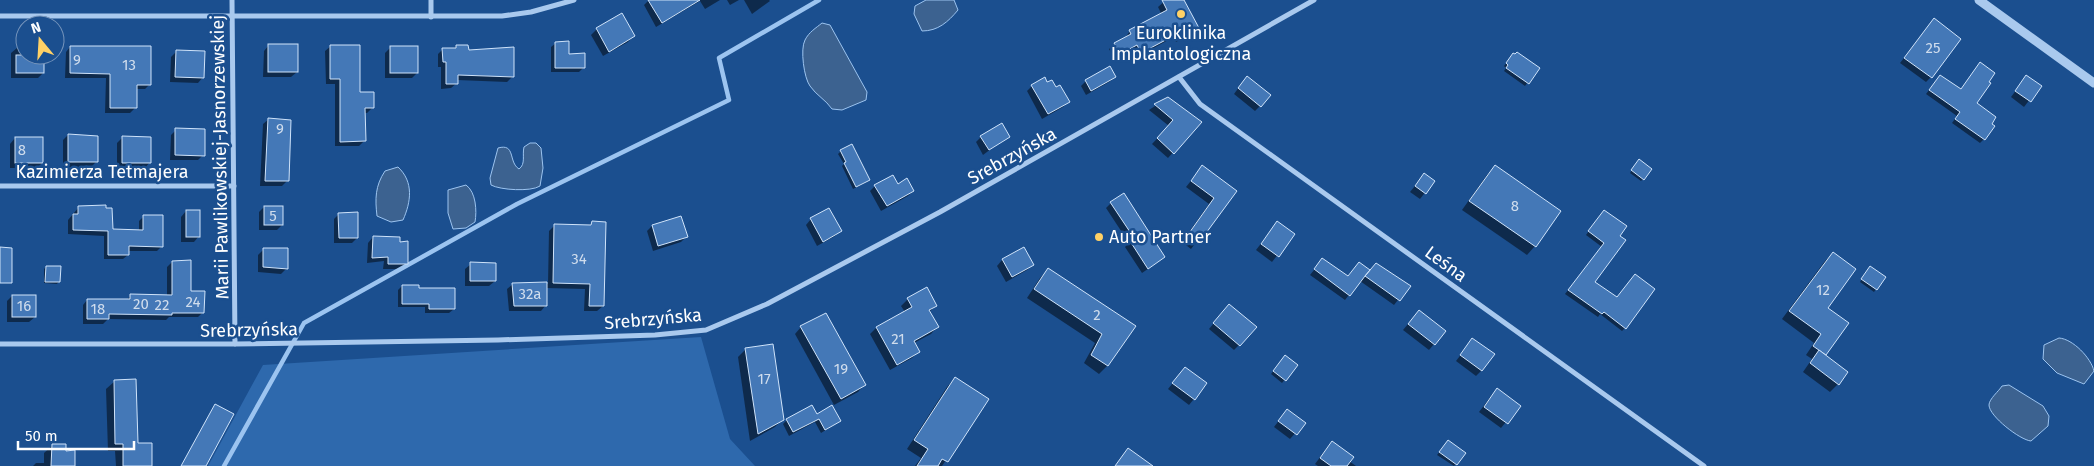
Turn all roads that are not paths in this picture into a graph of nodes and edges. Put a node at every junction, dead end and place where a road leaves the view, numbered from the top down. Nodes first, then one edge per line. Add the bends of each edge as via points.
1 (232, 0) edge
2 (431, 0) edge
3 (574, 0) edge
4 (1314, 0) edge
5 (1979, 0) edge
6 (0, 16) edge
7 (232, 17) junction
8 (431, 17) junction
9 (1179, 77) junction
10 (2094, 83) edge
11 (0, 186) edge
12 (234, 186) junction
13 (0, 344) edge
14 (236, 344) junction
15 (1704, 466) edge

1 - 7 street, Marii Pawlikowskiej-Jasnorzewskiej
2 - 8 street
3 - 8 street via 502,16
4 - 9 street, Srebrzyńska
5 - 10 street
6 - 7 street
7 - 8 street
7 - 12 street, Marii Pawlikowskiej-Jasnorzewskiej
9 - 14 street, Srebrzyńska via 828,272 767,304 706,330 603,337
9 - 15 street, Leśna via 1200,104
11 - 12 street, Kazimierza Tetmajera
12 - 14 street, Marii Pawlikowskiej-Jasnorzewskiej
13 - 14 street, Srebrzyńska

